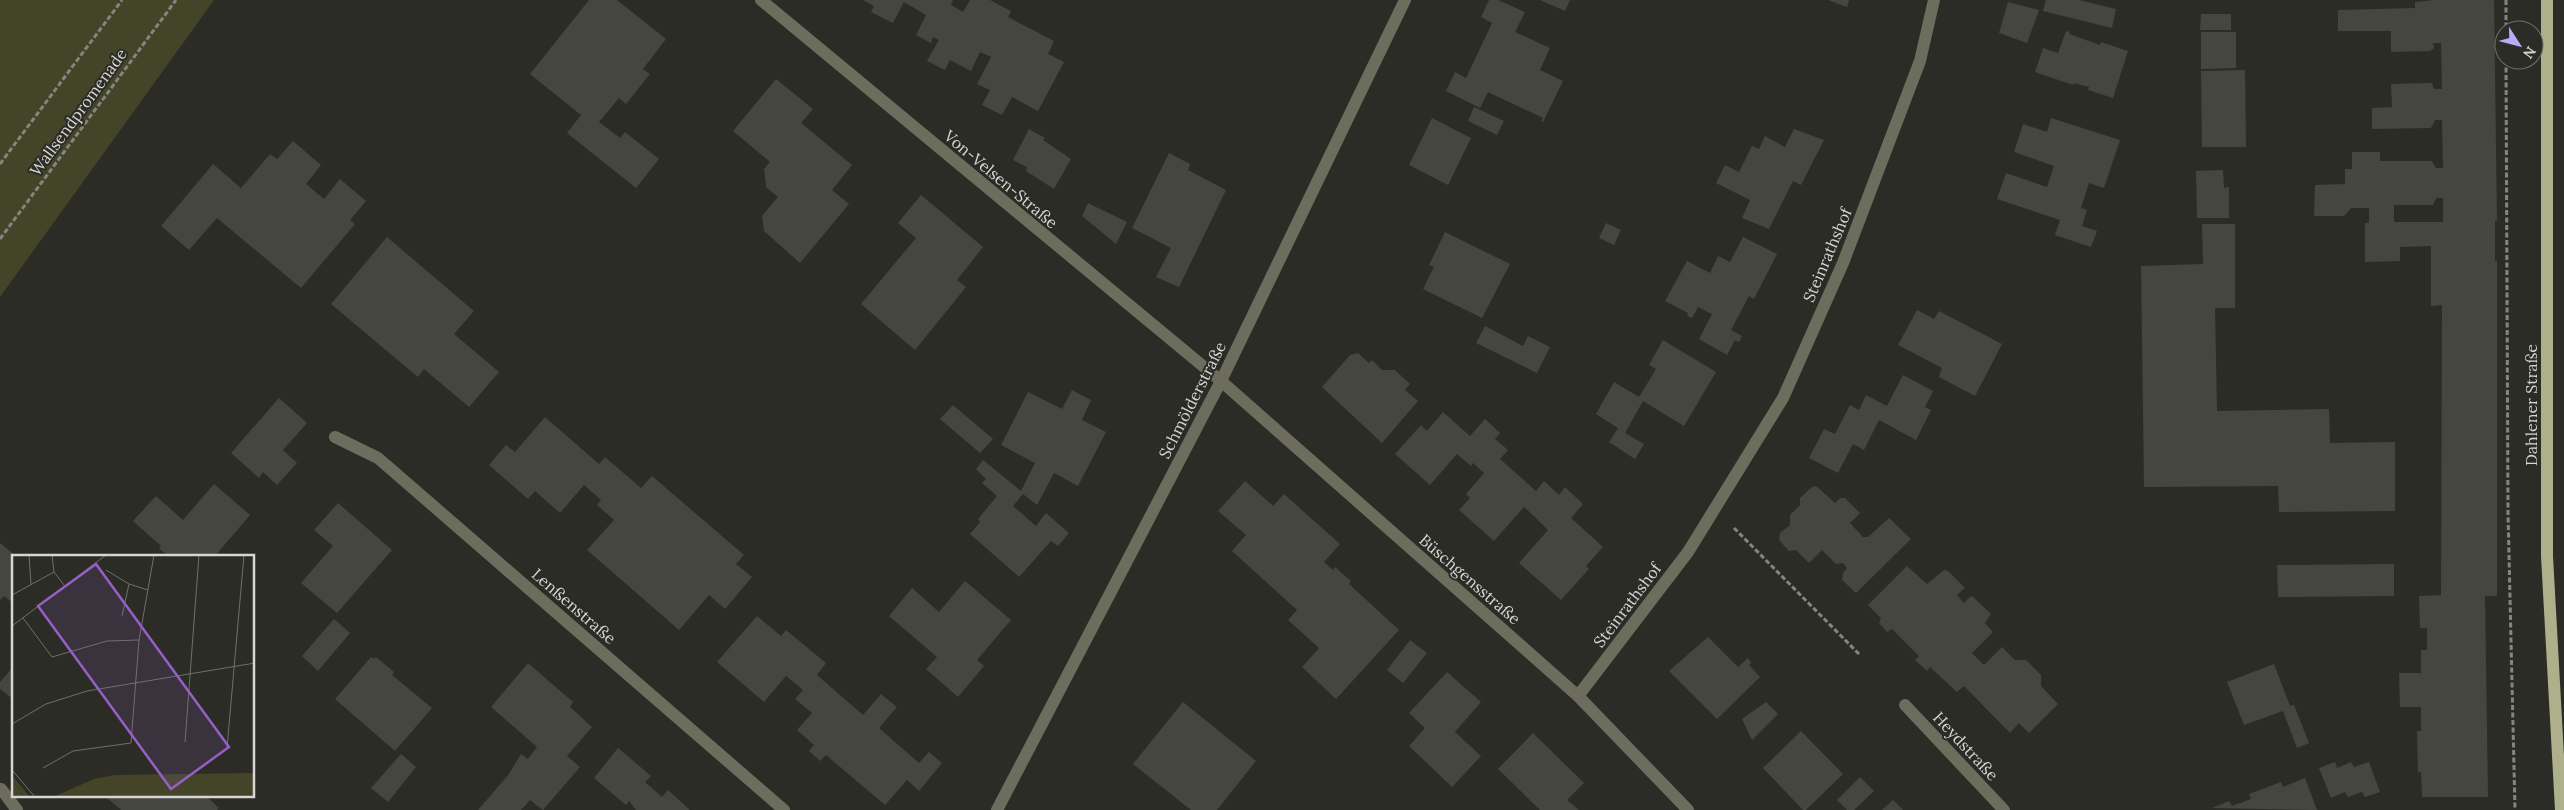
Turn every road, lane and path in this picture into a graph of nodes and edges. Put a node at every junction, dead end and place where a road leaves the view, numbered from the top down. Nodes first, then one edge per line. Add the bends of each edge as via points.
1 (122, 0) edge
2 (176, 0) edge
3 (762, 0) edge
4 (1404, 0) edge
5 (1934, 0) edge
6 (2506, 0) edge
7 (2547, 0) edge
8 (2506, 20) edge
9 (2506, 70) edge
10 (0, 164) edge
11 (0, 239) edge
12 (1221, 381) junction
13 (335, 437) dead end
14 (1714, 508) junction
15 (1860, 655) dead end
16 (1578, 696) junction
17 (1906, 705) dead end
18 (2, 789) dead end
19 (17, 810) edge
20 (784, 810) edge
21 (996, 810) edge
22 (1688, 810) edge
23 (2004, 810) edge
24 (2515, 810) edge
25 (2561, 810) edge

1 - 10 path
2 - 11 path, Wallsendpromenade
3 - 12 street, Von-Velsen-Straße
4 - 12 street, Schmölderstraße
5 - 14 street, Steinrathshof via 1920,61 1844,264 1783,398
6 - 8 path
7 - 25 main road, Dahlener Straße via 2547,556
9 - 24 path via 2508,512
12 - 16 street, Büschgensstraße
12 - 21 street, Schmölderstraße
13 - 20 street, Lenßenstraße via 378,458
14 - 15 path
14 - 16 street, Steinrathshof via 1688,552
16 - 22 street, Büschgensstraße
17 - 23 street, Heydstraße
18 - 19 street

